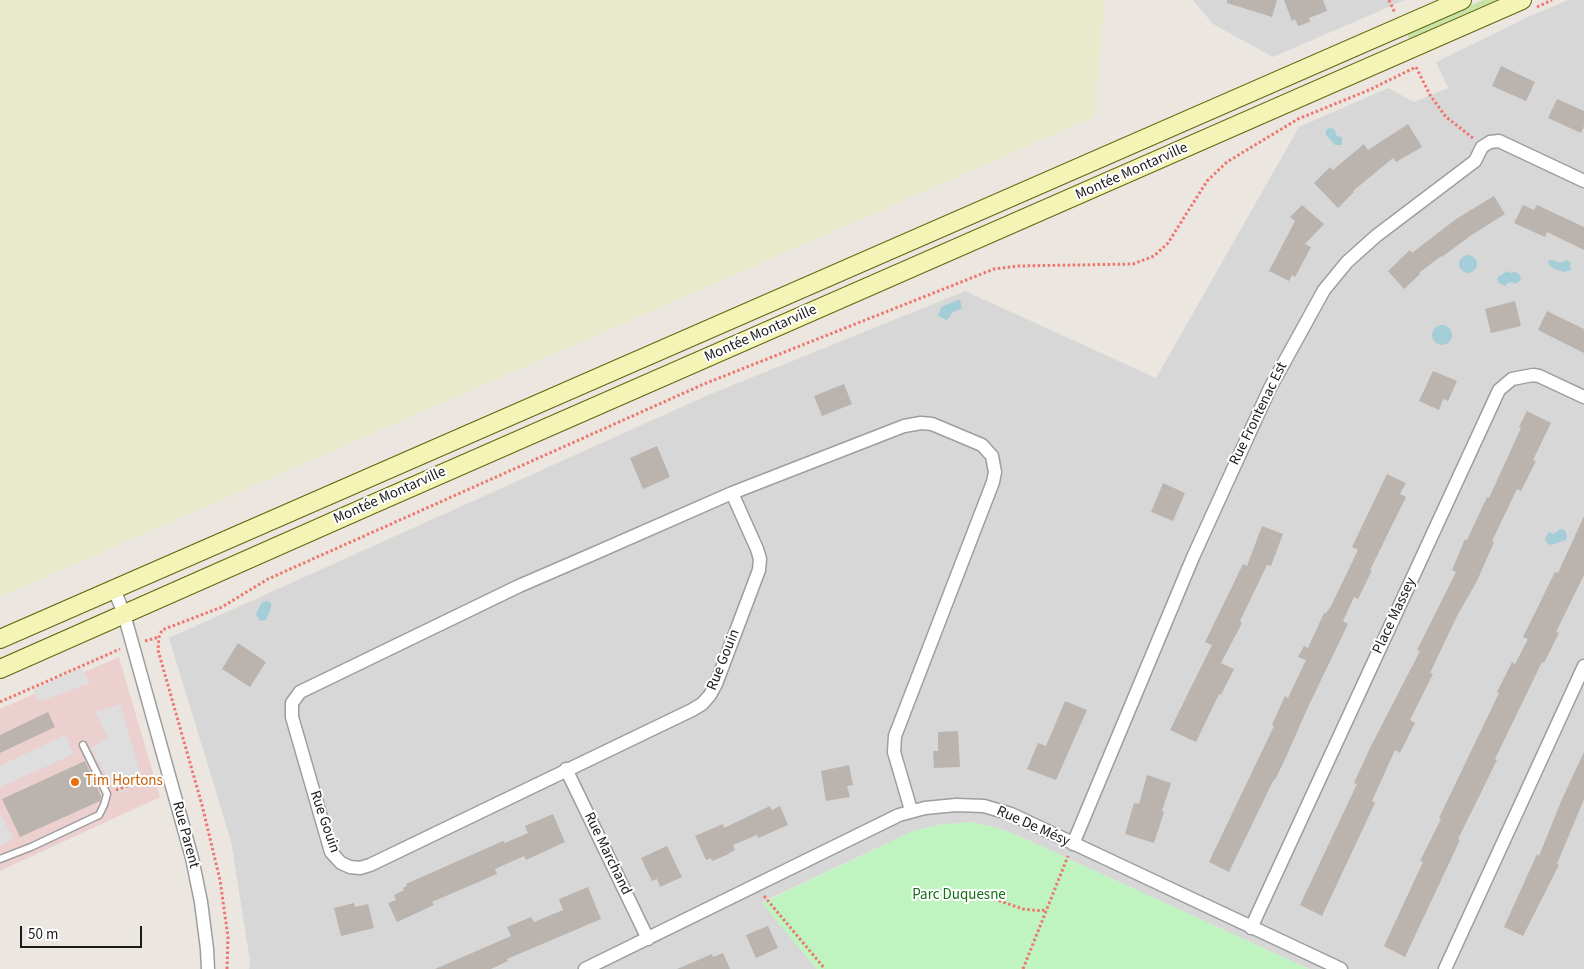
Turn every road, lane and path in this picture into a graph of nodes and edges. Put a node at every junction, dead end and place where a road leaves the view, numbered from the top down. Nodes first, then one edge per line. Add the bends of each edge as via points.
1 (1462, 0) edge
2 (1522, 0) edge
3 (1482, 147) junction
4 (1584, 182) edge
5 (1584, 397) edge
6 (732, 494) junction
7 (114, 589) junction
8 (124, 614) junction
9 (159, 637) junction
10 (0, 639) edge
11 (133, 644) junction
12 (1584, 666) edge
13 (0, 669) edge
14 (0, 702) edge
15 (83, 745) dead end
16 (566, 769) junction
17 (911, 810) junction
18 (1073, 844) junction
19 (0, 859) edge
20 (755, 886) junction
21 (994, 899) dead end
22 (1047, 908) junction
23 (1251, 928) junction
24 (648, 938) junction
25 (208, 969) edge
26 (227, 969) edge
27 (585, 969) edge
28 (825, 969) edge
29 (1023, 969) edge
30 (1341, 969) edge
31 (1445, 969) edge

1 - 7 street, Montée Montarville
2 - 8 street, Montée Montarville
3 - 4 street via 1499,141
3 - 9 path via 1446,117 1416,68 1298,119 1227,162 1207,181 1168,243 1154,256 1133,264 994,269 704,384 268,578 222,607 162,630
3 - 18 street, Rue Frontenac Est via 1475,161 1376,236 1347,262 1324,290 1270,388 1197,548
5 - 23 street, Place Massey via 1533,375 1512,379 1499,390
6 - 16 street, Rue Gouin via 757,549 760,565 710,695 692,710
6 - 16 street, Rue Gouin via 512,590 306,688 292,703 292,717 331,852 337,860 350,867 370,865
6 - 17 street, Rue Gouin via 915,423 932,424 971,439 982,444 992,456 993,482 894,736 894,752
7 - 8 street, Rue Parent
7 - 10 street, Montée Montarville
8 - 11 street, Rue Parent
8 - 13 street, Montée Montarville
9 - 11 path
9 - 26 path via 158,650 220,880 228,937
11 - 14 path
11 - 25 street, Rue Parent via 192,858 201,902
12 - 31 street
15 - 19 lane via 107,794 99,815
16 - 24 street, Rue Marchand
17 - 18 street, Rue De Mésy via 984,806 1011,814
17 - 20 street, Rue De Mésy
18 - 22 path
18 - 23 street, Rue De Mésy
20 - 24 street, Rue De Mésy
20 - 28 path
21 - 22 path via 1022,909 1041,911
22 - 29 path
23 - 30 street, Rue De Mésy
24 - 27 street, Rue De Mésy

